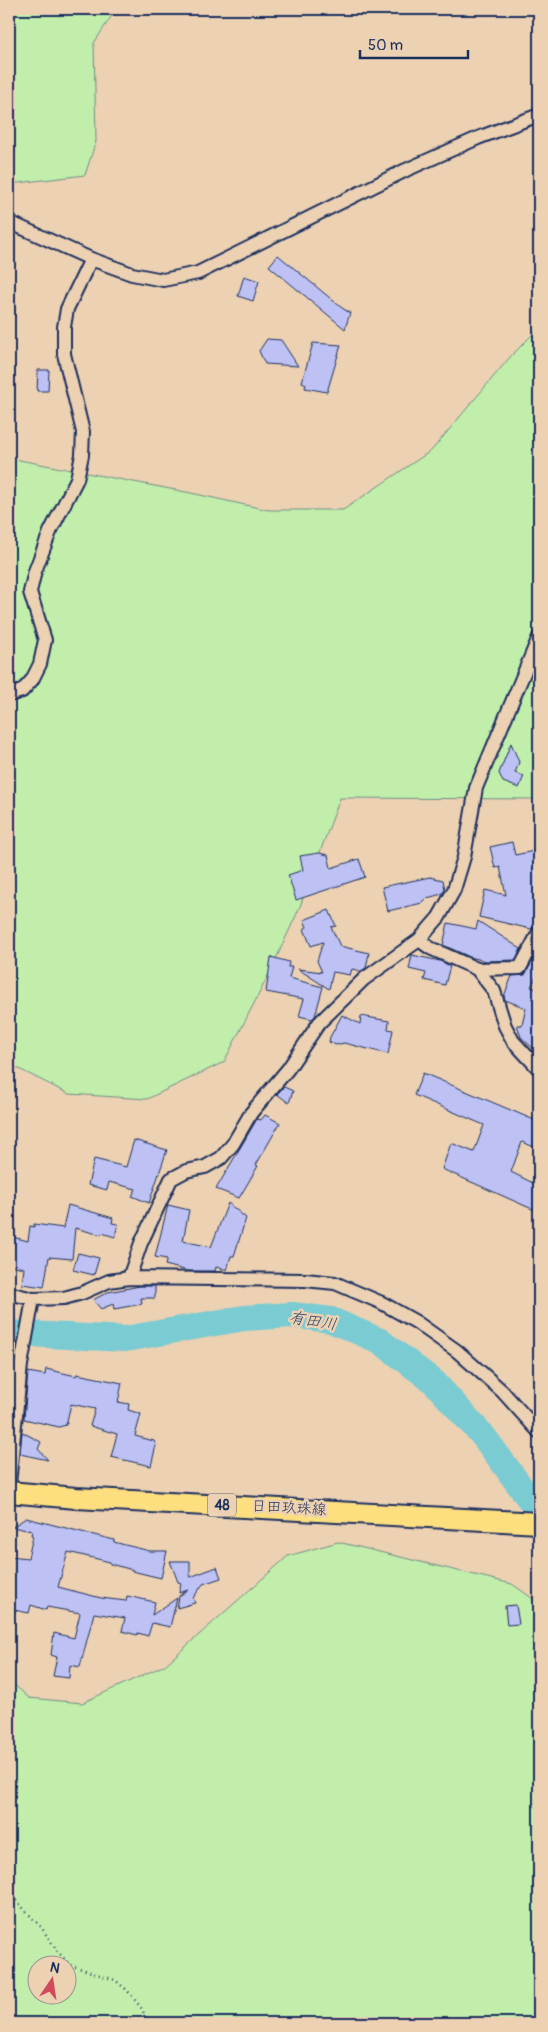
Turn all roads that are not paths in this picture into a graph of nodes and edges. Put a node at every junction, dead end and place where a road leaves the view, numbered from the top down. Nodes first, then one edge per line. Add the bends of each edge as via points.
1 (539, 115) edge
2 (9, 222) edge
3 (91, 260) junction
4 (539, 638) edge
5 (9, 695) edge
6 (539, 932) edge
7 (419, 940) junction
8 (478, 969) junction
9 (539, 1069) edge
10 (129, 1278) junction
11 (9, 1293) edge
12 (32, 1299) junction
13 (539, 1432) edge
14 (9, 1484) edge
15 (9, 1492) edge
16 (539, 1523) edge

1 - 3 street via 406,170 198,273 163,280 132,274
2 - 3 street
3 - 5 street via 67,309 64,327 64,354 83,432 82,454 77,478 50,532 30,592 45,640 40,664 22,691
4 - 7 street via 476,788 464,857 454,890 439,917
6 - 8 street via 520,968
7 - 8 street
7 - 10 street via 364,979 319,1023 221,1158 171,1179 141,1243
8 - 9 street via 494,991 513,1042
10 - 12 street via 108,1281 64,1298
10 - 13 street via 334,1283 382,1302 457,1351 502,1391
11 - 12 street
12 - 14 street via 21,1365
15 - 16 main road, 日田玖珠線 / 48

